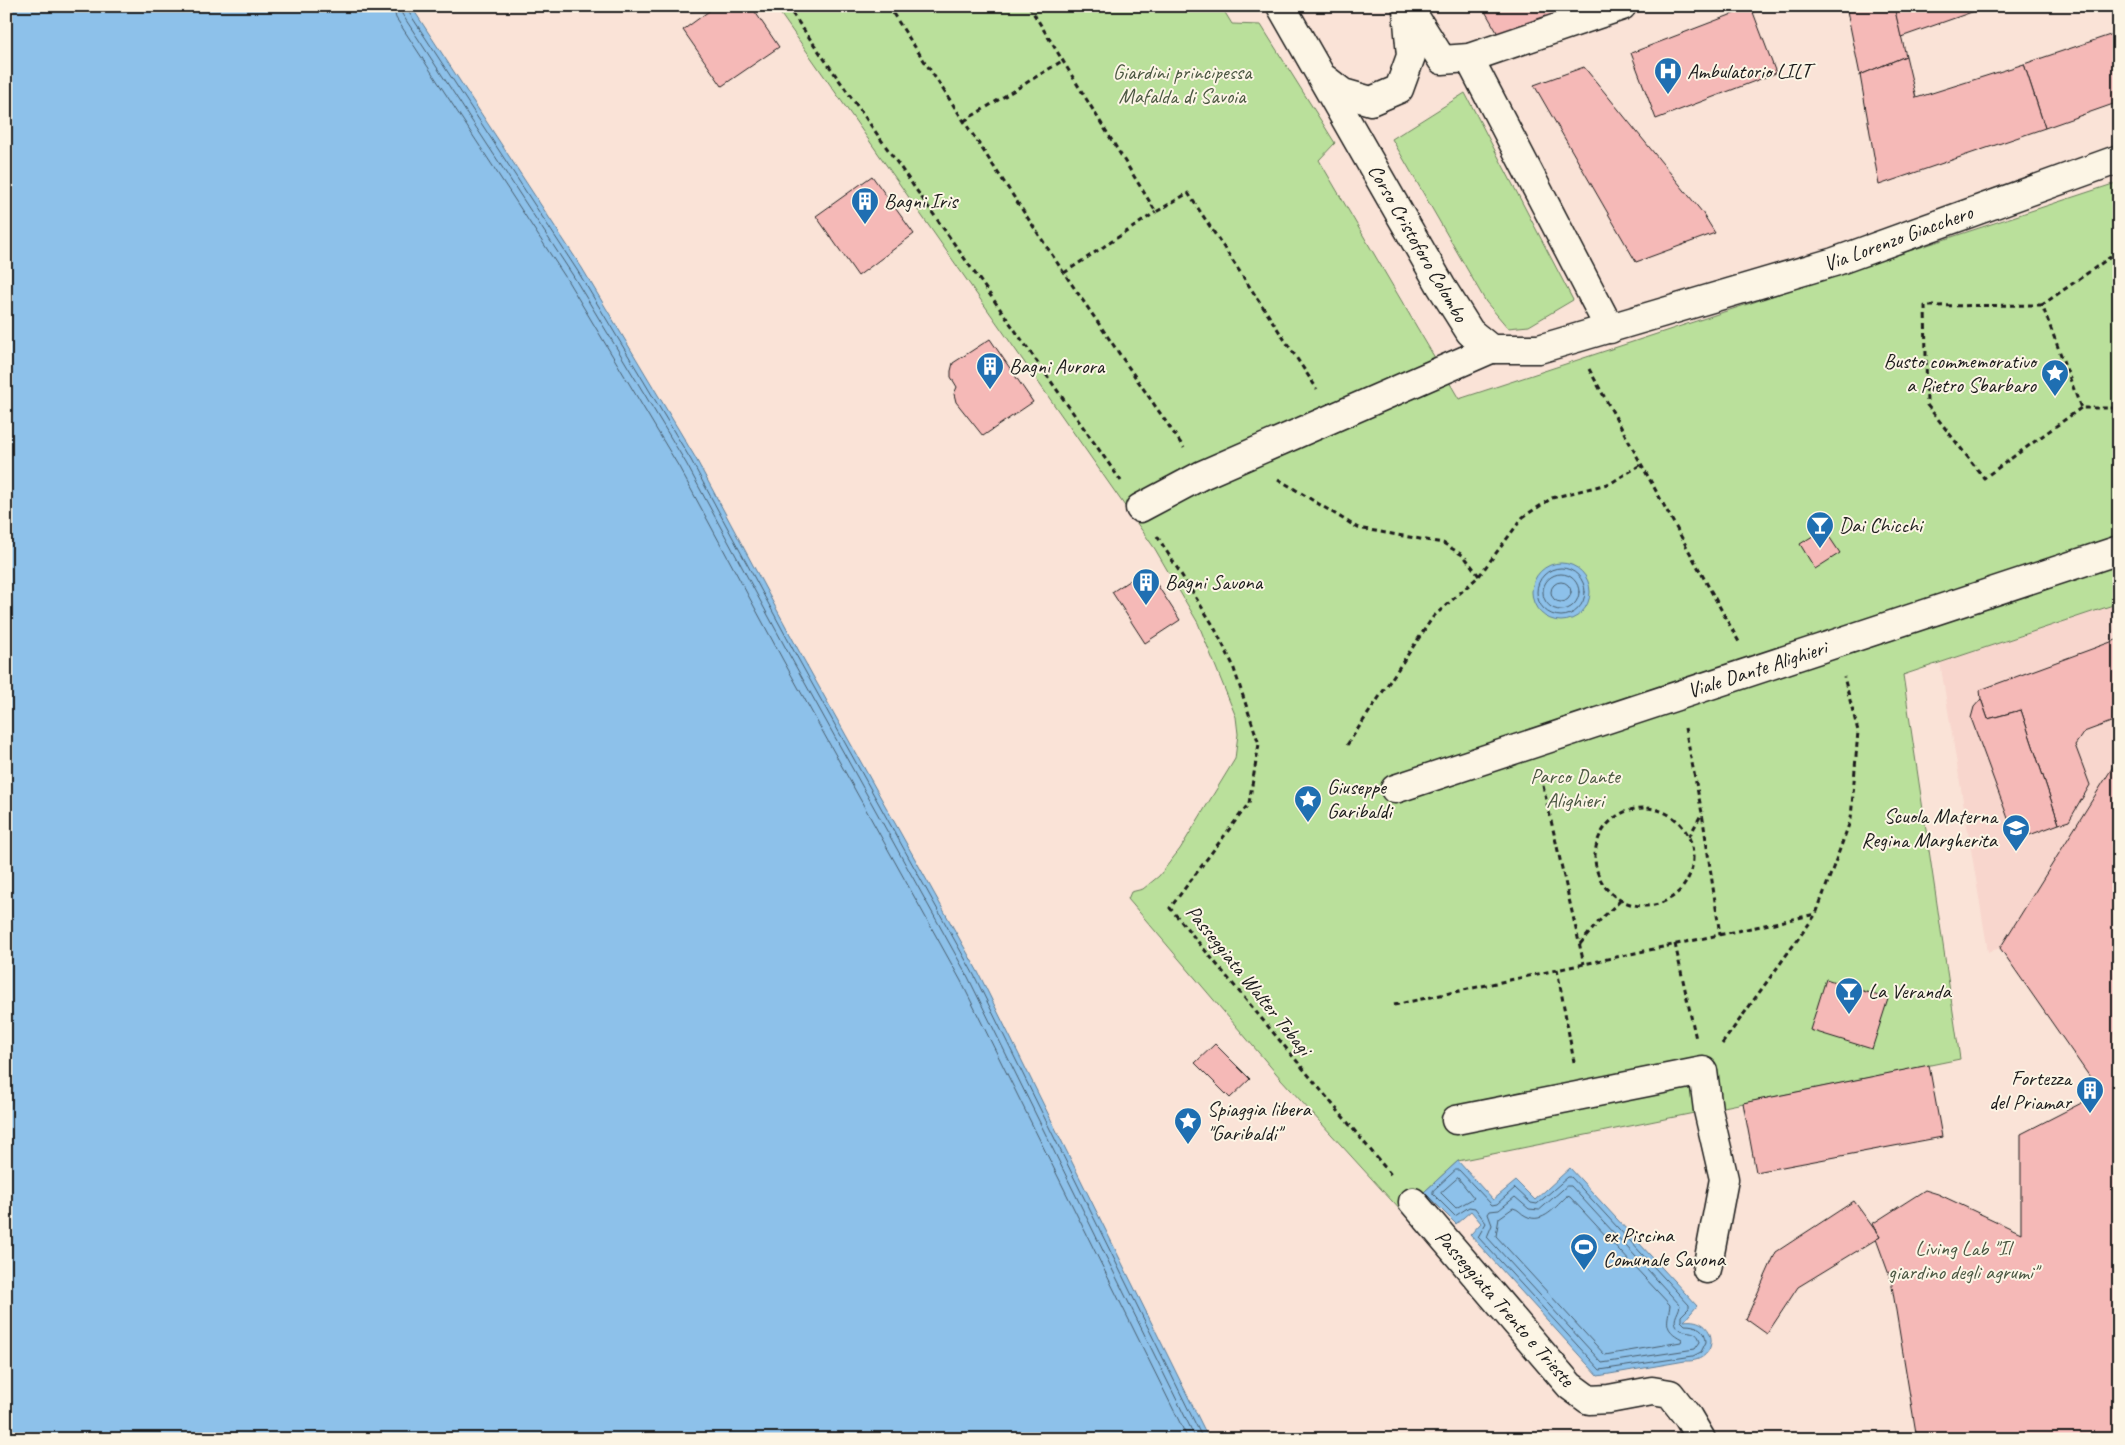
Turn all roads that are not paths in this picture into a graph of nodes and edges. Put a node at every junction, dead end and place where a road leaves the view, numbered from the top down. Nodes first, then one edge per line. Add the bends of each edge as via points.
1 (1281, 6) edge
2 (1408, 6) edge
3 (1622, 6) edge
4 (1456, 59) junction
5 (1322, 76) junction
6 (2119, 158) edge
7 (1610, 329) junction
8 (1491, 349) junction
9 (1140, 508) road end
10 (2119, 550) edge
11 (1395, 789) dead end
12 (1456, 1120) dead end
13 (1413, 1202) road end
14 (1707, 1269) dead end
15 (1701, 1439) edge

1 - 5 street, Corso Cristoforo Colombo
2 - 4 street, Corso Cristoforo Colombo
2 - 5 street, Corso Cristoforo Colombo via 1411,56 1399,89 1371,101 1343,94
3 - 4 street
4 - 7 street, Corso Cristoforo Colombo
5 - 8 street, Corso Cristoforo Colombo via 1441,286 1470,332
6 - 7 street, Via Lorenzo Giacchero via 1834,262
7 - 8 street via 1539,349
8 - 9 street via 1202,475
10 - 11 street, Viale Dante Alighieri
12 - 14 street via 1702,1071 1724,1179
13 - 15 street, Passeggiata Trento e Trieste via 1570,1386 1588,1400 1652,1391 1670,1394

